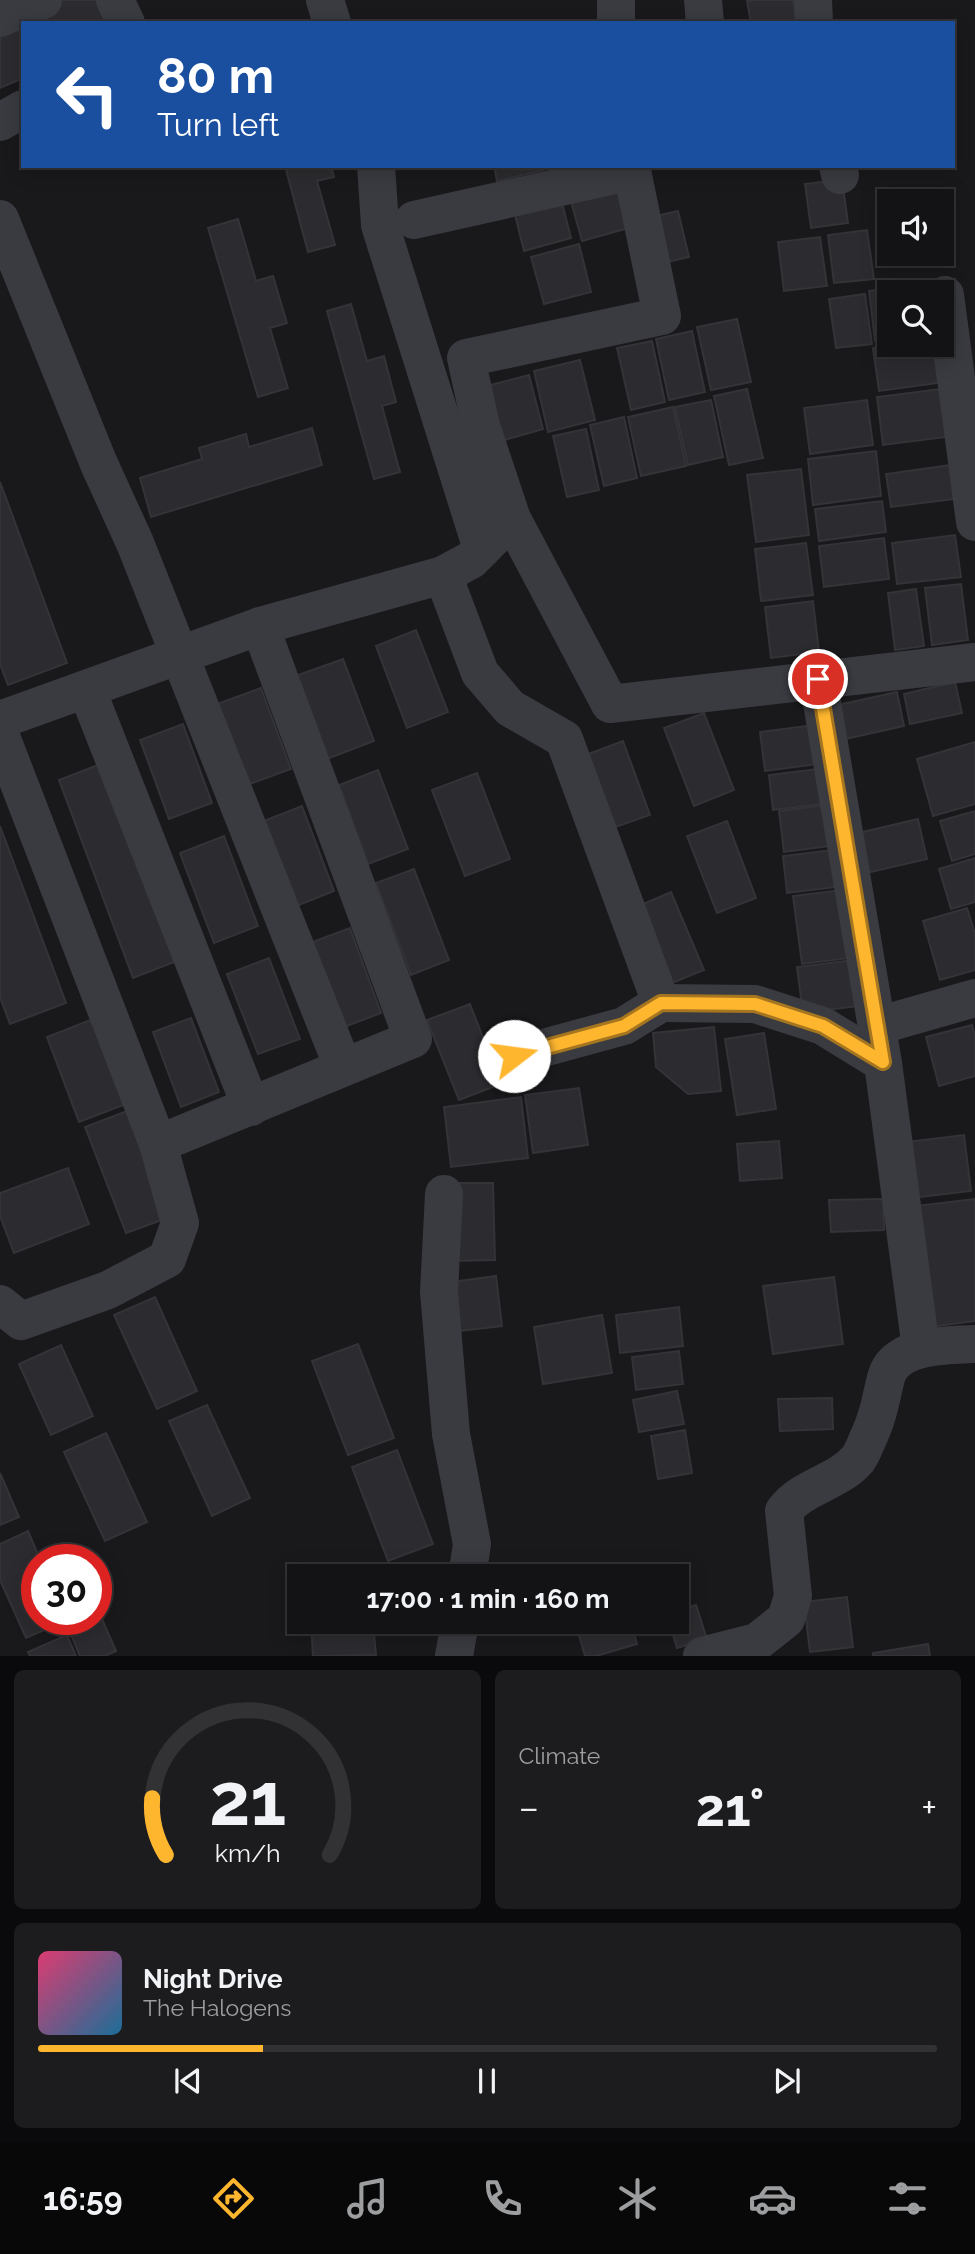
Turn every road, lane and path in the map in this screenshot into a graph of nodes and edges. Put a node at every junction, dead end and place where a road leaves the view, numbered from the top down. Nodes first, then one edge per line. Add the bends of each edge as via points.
1 (43, 0) edge
2 (116, 0) edge
3 (325, 0) edge
4 (616, 0) edge
5 (703, 0) edge
6 (813, 0) edge
7 (0, 18) edge
8 (125, 21) edge
9 (331, 21) edge
10 (616, 21) edge
11 (705, 21) edge
12 (814, 21) edge
13 (21, 110) edge
14 (0, 122) edge
15 (376, 168) edge
16 (632, 169) edge
17 (0, 219) edge
18 (414, 220) dead end
19 (953, 357) edge
20 (512, 519) junction
21 (975, 522) edge
22 (482, 549) junction
23 (443, 575) junction
24 (260, 626) junction
25 (178, 655) junction
26 (975, 662) edge
27 (818, 679) junction
28 (88, 690) junction
29 (0, 720) edge
30 (0, 734) edge
31 (975, 998) edge
32 (661, 1003) junction
33 (880, 1044) junction
34 (514, 1056) dead end
35 (343, 1067) junction
36 (251, 1107) junction
37 (158, 1144) junction
38 (444, 1194) dead end
39 (0, 1304) edge
40 (975, 1344) edge
41 (921, 1349) junction
42 (469, 1564) edge
43 (458, 1634) edge
44 (454, 1656) edge
45 (702, 1656) edge

1 - 7 street
2 - 8 street
3 - 9 street
4 - 10 street
5 - 11 street
6 - 12 street
13 - 14 street
15 - 22 street via 380,225
16 - 18 street
16 - 20 street via 662,316 466,358 481,426
17 - 25 street
19 - 21 street
20 - 22 street
20 - 27 street via 610,704
22 - 23 street
23 - 24 street
23 - 32 street via 480,673 510,708 564,739
24 - 25 street
24 - 35 street via 413,1039
25 - 28 street
25 - 35 street
26 - 27 street
27 - 33 street
28 - 29 street
28 - 36 street
30 - 37 street
31 - 33 street
32 - 33 street via 755,1004
32 - 34 street via 624,1026
33 - 41 street
35 - 36 street
36 - 37 street
37 - 39 street via 180,1223 167,1259 108,1290 21,1321
38 - 42 street via 439,1292 451,1434 472,1544
40 - 41 street
41 - 45 street via 896,1361 886,1375 880,1414 858,1458 792,1500 784,1511 793,1596 786,1619 757,1642
43 - 44 street

